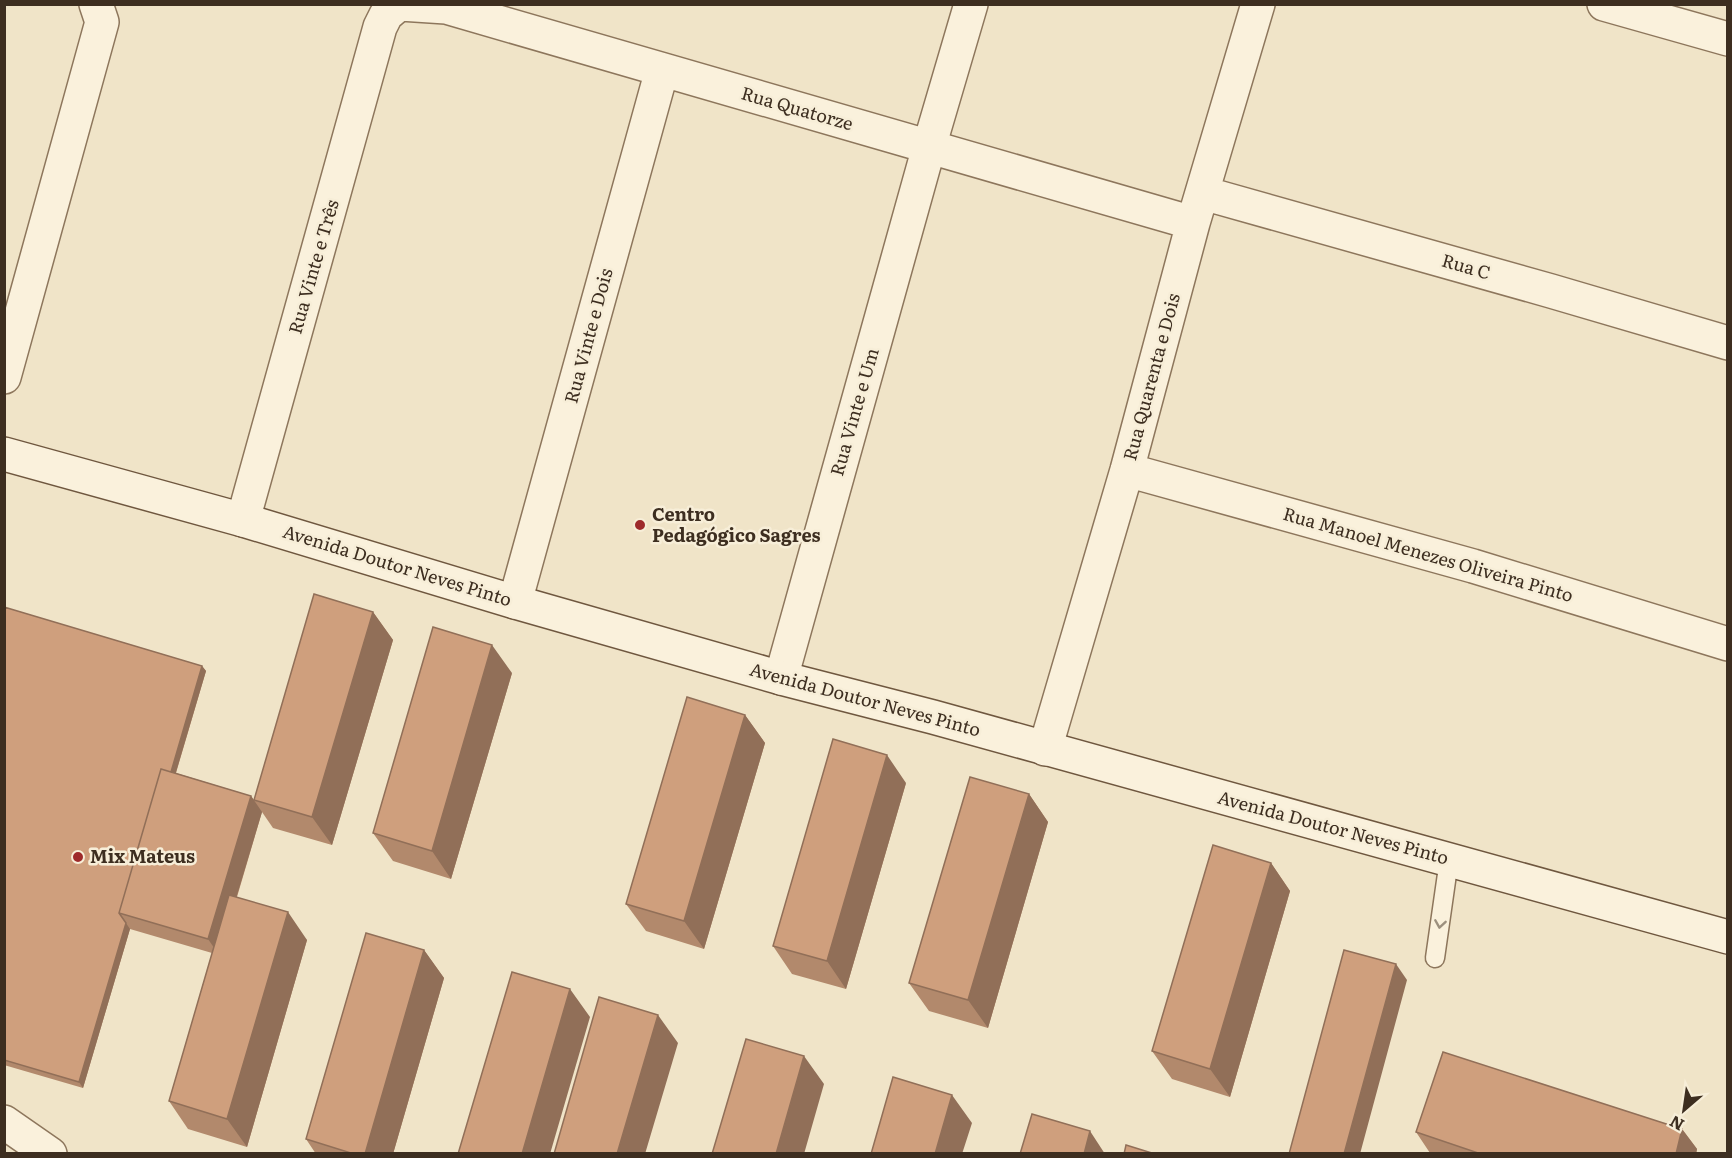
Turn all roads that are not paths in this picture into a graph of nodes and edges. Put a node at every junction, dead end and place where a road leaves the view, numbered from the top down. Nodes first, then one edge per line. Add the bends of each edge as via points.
1 (96, 4) edge
2 (971, 4) edge
3 (1258, 4) edge
4 (1604, 4) edge
5 (395, 8) edge
6 (1728, 39) edge
7 (662, 70) junction
8 (929, 147) junction
9 (1198, 208) junction
10 (1728, 343) edge
11 (4, 377) edge
12 (4, 454) edge
13 (1127, 470) junction
14 (243, 520) junction
15 (515, 602) junction
16 (1728, 644) edge
17 (781, 678) junction
18 (1044, 749) junction
19 (1449, 860) junction
20 (1728, 937) edge
21 (1435, 958) dead end
22 (4, 1122) edge
23 (50, 1154) edge

1 - 11 street via 102,22
2 - 8 street, Rua Vinte e Um
3 - 9 street, Rua Quarenta e Dois
4 - 6 street
5 - 7 street, Rua Quatorze via 446,7
5 - 14 street, Rua Vinte e Três via 380,27
7 - 8 street, Rua Quatorze
7 - 15 street, Rua Vinte e Dois
8 - 9 street, Rua Quatorze
8 - 17 street, Rua Vinte e Um
9 - 10 street, Rua C via 1551,291
9 - 13 street, Rua Quarenta e Dois
12 - 14 street, Avenida Doutor Neves Pinto
13 - 16 street, Rua Manoel Menezes Oliveira Pinto via 1473,566
13 - 18 street, Rua Quarenta e Dois
14 - 15 street, Avenida Doutor Neves Pinto
15 - 17 street, Avenida Doutor Neves Pinto
17 - 18 street, Avenida Doutor Neves Pinto
18 - 19 street, Avenida Doutor Neves Pinto
19 - 20 street, Avenida Doutor Neves Pinto
19 -> 21 lane
22 - 23 street

